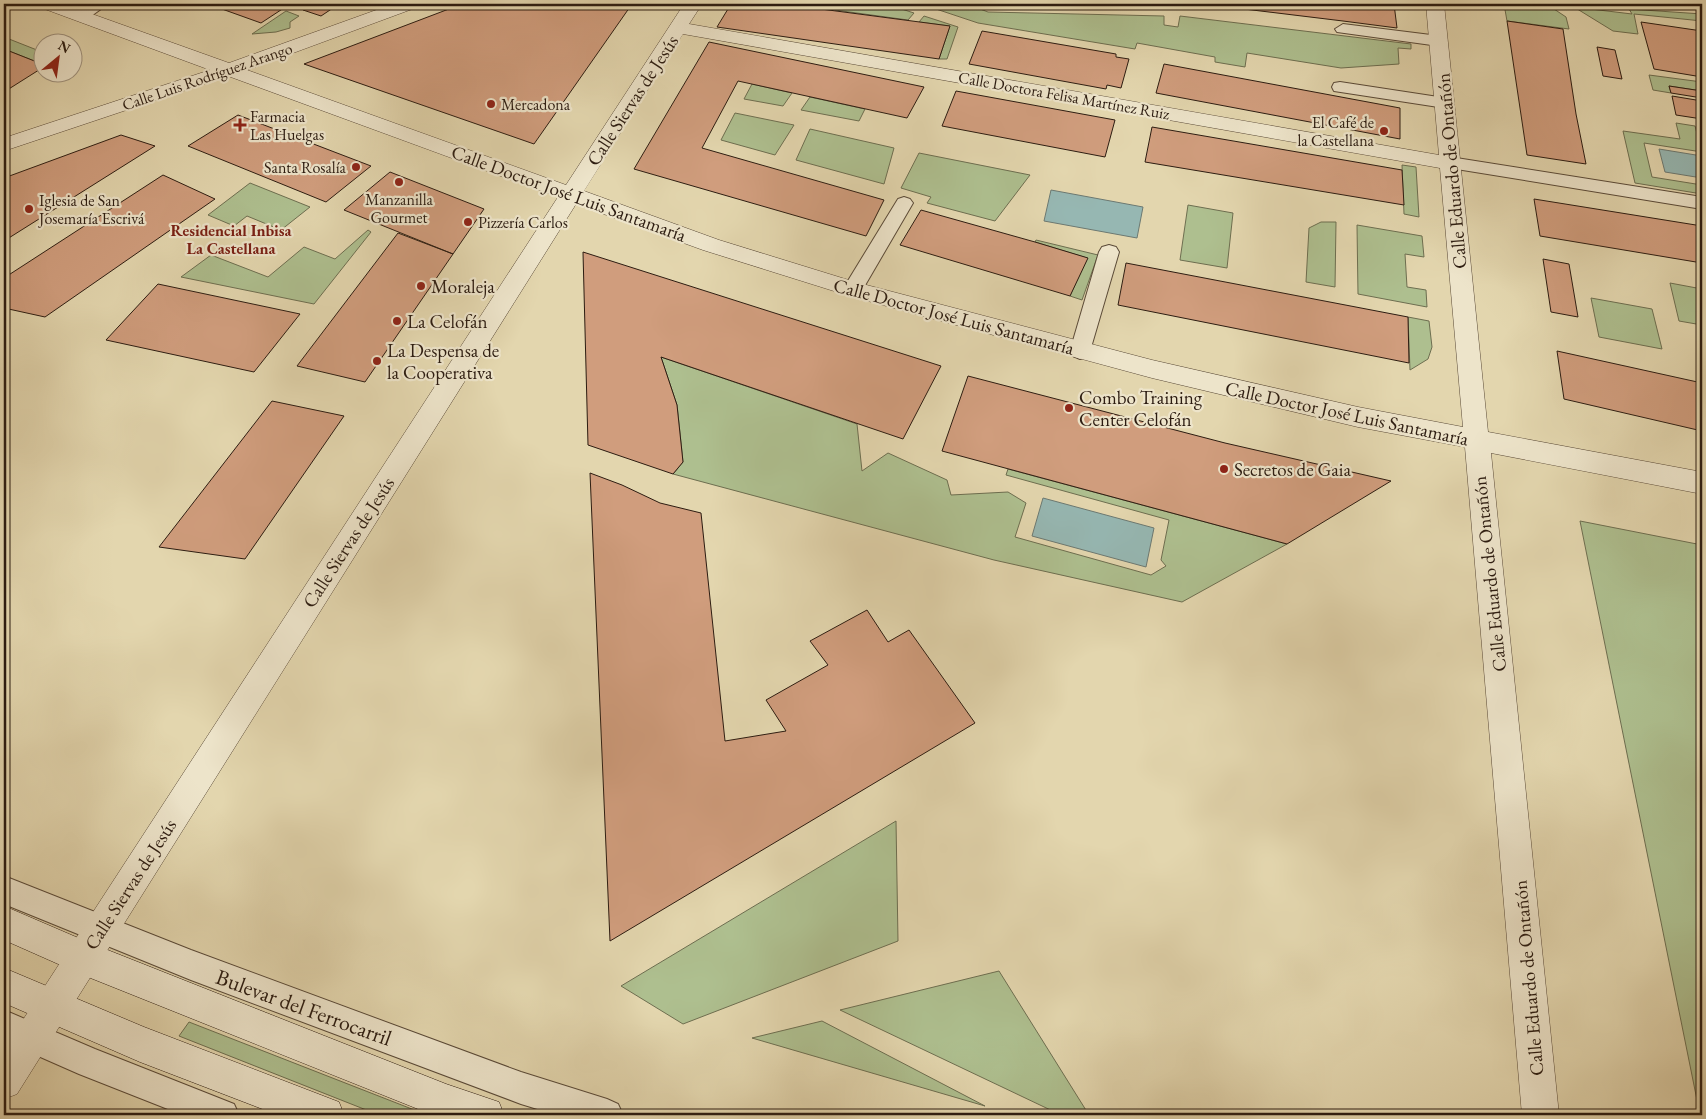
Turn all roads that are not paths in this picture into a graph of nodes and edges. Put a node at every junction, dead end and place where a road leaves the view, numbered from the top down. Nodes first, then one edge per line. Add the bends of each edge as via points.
1 (48, 4) edge
2 (100, 4) edge
3 (409, 4) edge
4 (693, 4) edge
5 (1435, 4) edge
6 (81, 16) junction
7 (678, 28) junction
8 (1343, 28) dead end
9 (1439, 41) junction
10 (228, 69) junction
11 (1340, 87) dead end
12 (1445, 104) junction
13 (4, 145) edge
14 (1450, 163) junction
15 (572, 194) junction
16 (1702, 202) edge
17 (904, 203) dead end
18 (1108, 252) dead end
19 (853, 289) junction
20 (1080, 351) junction
21 (1477, 441) junction
22 (1702, 483) edge
23 (4, 890) edge
24 (4, 923) edge
25 (102, 929) junction
26 (83, 958) junction
27 (4, 985) edge
28 (52, 1006) junction
29 (18, 1031) edge
30 (4, 1081) edge
31 (223, 1115) edge
32 (326, 1115) edge
33 (486, 1115) edge
34 (607, 1115) edge
35 (1541, 1115) edge

1 - 6 street, Calle Doctor José Luis Santamaría
2 - 6 lane
3 - 10 street, Calle Luis Rodríguez Arango
4 - 7 street, Calle Siervas de Jesús
5 - 9 street, Calle Eduardo de Ontañón
6 - 10 street, Calle Doctor José Luis Santamaría
7 - 14 street, Calle Doctora Felisa Martínez Ruiz
7 - 15 street, Calle Siervas de Jesús
8 - 9 lane
9 - 12 street, Calle Eduardo de Ontañón
10 - 13 street, Calle Luis Rodríguez Arango
10 - 15 street, Calle Doctor José Luis Santamaría
11 - 12 lane
12 - 14 street, Calle Eduardo de Ontañón
14 - 16 lane
14 - 21 street, Calle Eduardo de Ontañón
15 - 19 street, Calle Doctor José Luis Santamaría via 711,245
15 - 25 street, Calle Siervas de Jesús
17 - 19 lane
18 - 20 lane
19 - 20 street, Calle Doctor José Luis Santamaría
20 - 21 street, Calle Doctor José Luis Santamaría via 1348,415
21 - 22 street, Calle Doctor José Luis Santamaría
21 - 35 street, Calle Eduardo de Ontañón
23 - 25 lane, Bulevar del Ferrocarril
24 - 26 street, Bulevar del Ferrocarril
25 - 26 street, Calle Siervas de Jesús
25 - 34 lane, Bulevar del Ferrocarril via 191,966 521,1088
26 - 28 street, Calle Siervas de Jesús
26 - 33 street, Bulevar del Ferrocarril via 437,1099
27 - 28 street
28 - 29 street, Calle Siervas de Jesús
28 - 32 street via 140,1044
29 - 30 street, Calle Siervas de Jesús
29 - 31 lane

